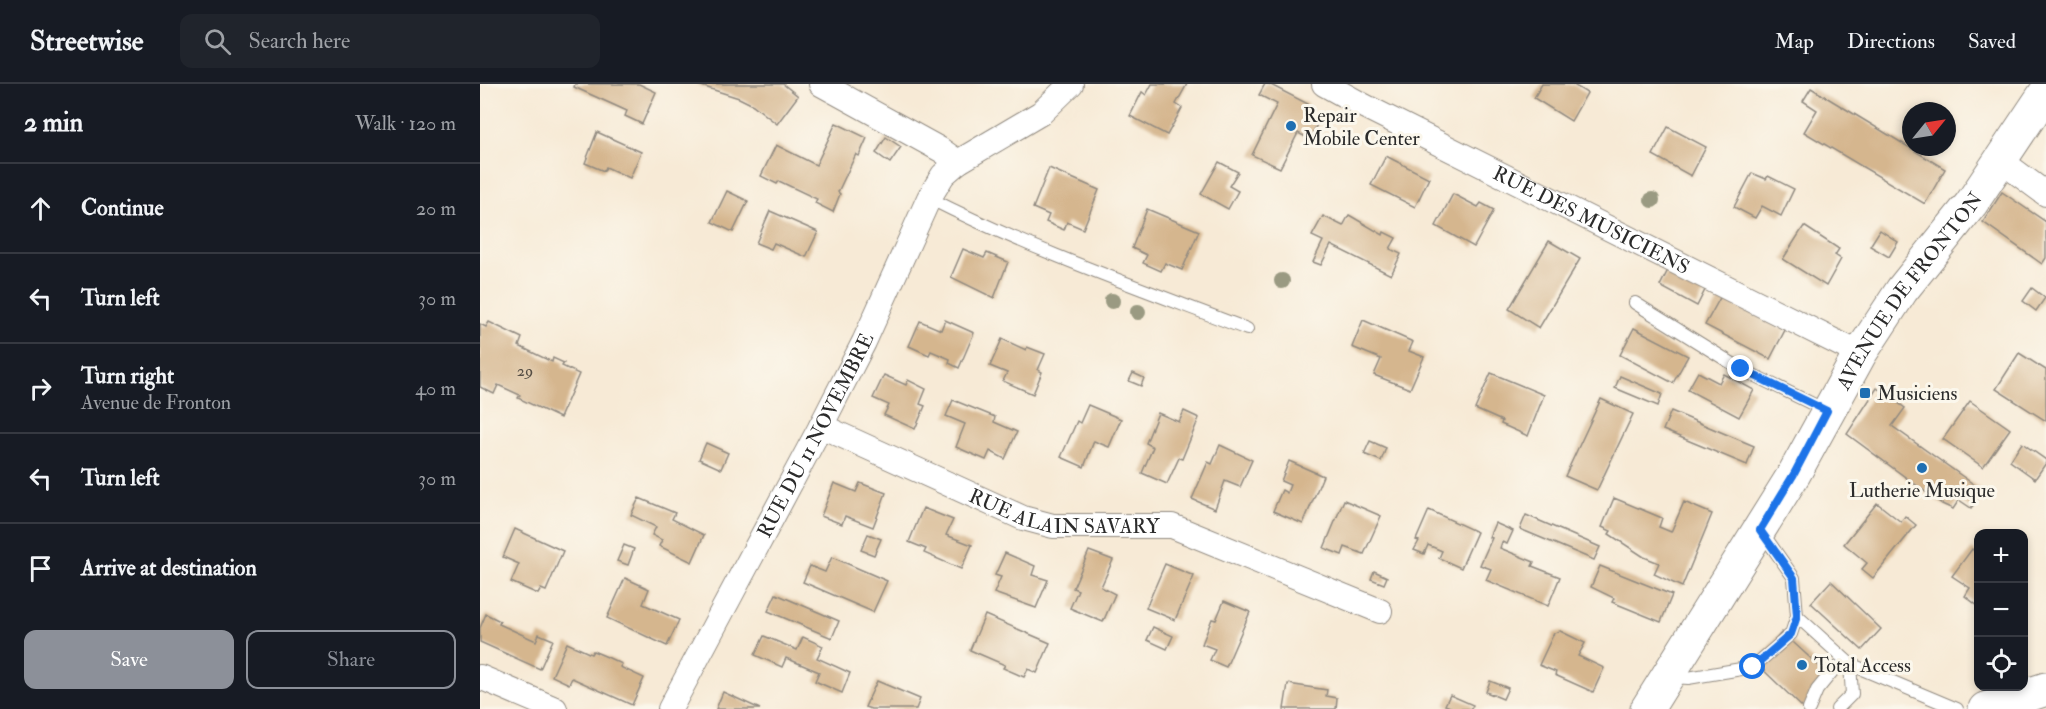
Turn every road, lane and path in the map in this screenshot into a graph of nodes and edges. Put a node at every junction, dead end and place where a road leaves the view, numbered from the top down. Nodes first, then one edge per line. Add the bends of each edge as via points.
1 (821, 84) edge
2 (1071, 84) edge
3 (1324, 84) edge
4 (2046, 92) edge
5 (2000, 160) junction
6 (958, 162) junction
7 (2046, 194) edge
8 (928, 198) junction
9 (1635, 303) dead end
10 (1247, 329) dead end
11 (1860, 354) junction
12 (1827, 411) junction
13 (821, 426) junction
14 (1760, 530) junction
15 (1380, 611) dead end
16 (1797, 616) junction
17 (1850, 664) junction
18 (1668, 676) junction
19 (480, 677) edge
20 (2046, 689) edge
21 (555, 709) edge
22 (670, 709) edge
23 (1647, 709) edge
24 (1809, 709) edge
25 (1837, 709) edge
26 (1957, 709) edge
27 (1986, 709) edge

1 - 6 street
2 - 6 street, RUE DU 11 NOVEMBRE via 1041,113
3 - 11 street, RUE DES MUSICIENS
4 - 5 main road, AVENUE DE FRONTON
5 - 7 street
5 - 11 main road, AVENUE DE FRONTON via 1902,290
6 - 8 street, RUE DU 11 NOVEMBRE via 943,175
8 - 10 lane via 1106,276
8 - 13 street, RUE DU 11 NOVEMBRE via 864,342
9 - 12 lane via 1741,369
11 - 12 main road, AVENUE DE FRONTON
12 - 14 main road, AVENUE DE FRONTON
13 - 15 street, RUE ALAIN SAVARY via 1023,518 1053,526 1172,526
13 - 22 street, RUE DU 11 NOVEMBRE
14 - 16 lane via 1794,578
14 - 18 main road, AVENUE DE FRONTON
16 - 17 lane
16 - 18 lane via 1791,634 1753,667 1688,678
17 - 24 lane via 1835,668 1817,690
17 - 25 lane via 1852,694
17 - 26 lane
18 - 23 main road, AVENUE DE FRONTON
19 - 21 street
20 - 27 main road

